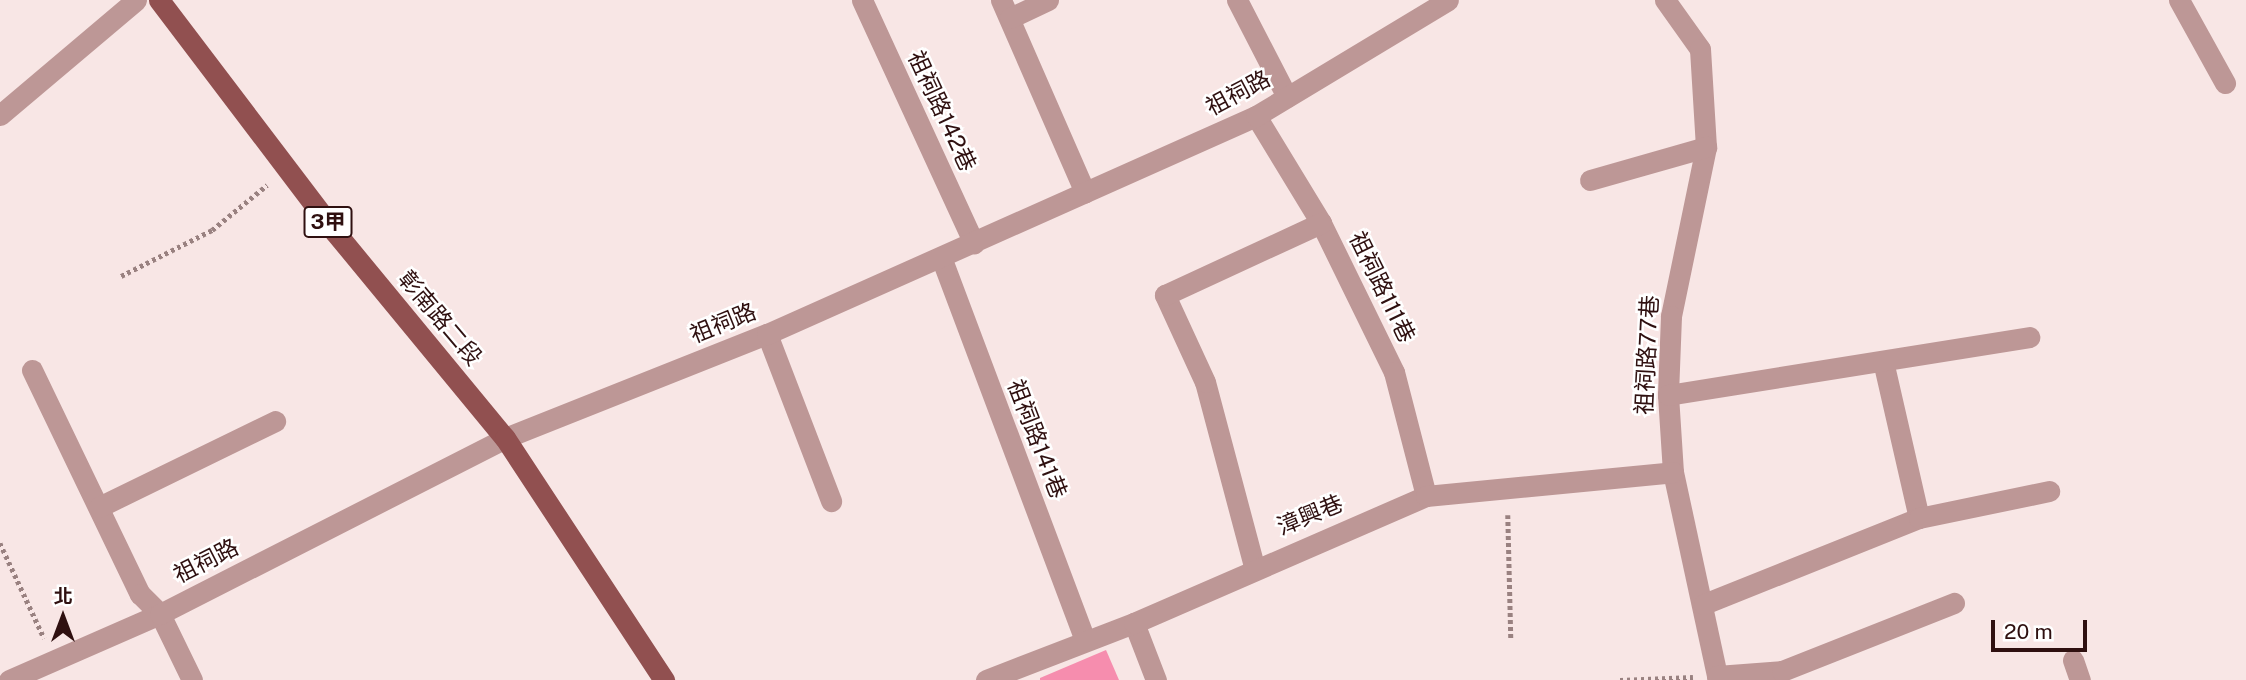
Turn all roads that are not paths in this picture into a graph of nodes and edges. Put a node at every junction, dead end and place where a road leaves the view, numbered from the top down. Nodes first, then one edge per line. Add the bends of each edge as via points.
1 (136, 0) edge
2 (159, 0) edge
3 (862, 0) edge
4 (1048, 0) edge
5 (1237, 0) edge
6 (1448, 0) edge
7 (1665, 0) edge
8 (2179, 0) edge
9 (1006, 9) edge
10 (2224, 83) dead end
11 (1287, 97) junction
12 (0, 115) edge
13 (1256, 116) junction
14 (1706, 147) junction
15 (1590, 180) dead end
16 (1085, 192) junction
17 (1321, 223) junction
18 (974, 244) junction
19 (941, 257) junction
20 (767, 334) junction
21 (2029, 337) dead end
22 (1883, 361) junction
23 (32, 370) dead end
24 (1668, 395) junction
25 (275, 421) dead end
26 (505, 438) junction
27 (1672, 472) junction
28 (2049, 491) dead end
29 (1426, 496) junction
30 (831, 501) dead end
31 (99, 507) junction
32 (1919, 518) junction
33 (1254, 566) junction
34 (1954, 603) dead end
35 (1704, 604) junction
36 (160, 614) junction
37 (1134, 623) junction
38 (1084, 638) junction
39 (1718, 678) edge
40 (9, 680) edge
41 (192, 680) edge
42 (664, 680) edge
43 (986, 680) edge
44 (1156, 680) edge

1 - 12 street
2 - 26 main road, 彰南路二段 / 3甲 via 287,169
3 - 18 street, 祖祠路142巷
4 - 9 street
5 - 11 street
6 - 11 street, 祖祠路
7 - 14 street, 祖祠路77巷 via 1700,49
8 - 10 street
9 - 16 street
11 - 13 street, 祖祠路
13 - 16 street, 祖祠路
13 - 17 street, 祖祠路111巷
14 - 15 street
14 - 24 street, 祖祠路77巷 via 1671,316
16 - 18 street, 祖祠路
17 - 29 street, 祖祠路111巷 via 1394,373
17 - 33 street via 1165,295 1205,382
18 - 19 street, 祖祠路
19 - 20 street, 祖祠路
19 - 38 street, 祖祠路141巷
20 - 26 street, 祖祠路
20 - 30 street
21 - 22 street
22 - 24 street
22 - 32 street
23 - 31 street
24 - 27 street, 祖祠路77巷
25 - 31 street
26 - 36 street, 祖祠路
26 - 42 main road, 彰南路二段 / 3甲
27 - 29 street, 漳興巷
27 - 35 street, 祖祠路77巷
28 - 32 street
29 - 33 street, 漳興巷
31 - 36 street via 140,594
32 - 35 street
33 - 37 street, 漳興巷
34 - 39 street via 1782,671
35 - 39 street, 祖祠路77巷
36 - 40 street, 祖祠路
36 - 41 street
37 - 38 street, 漳興巷
37 - 44 street
38 - 43 street, 漳興巷

